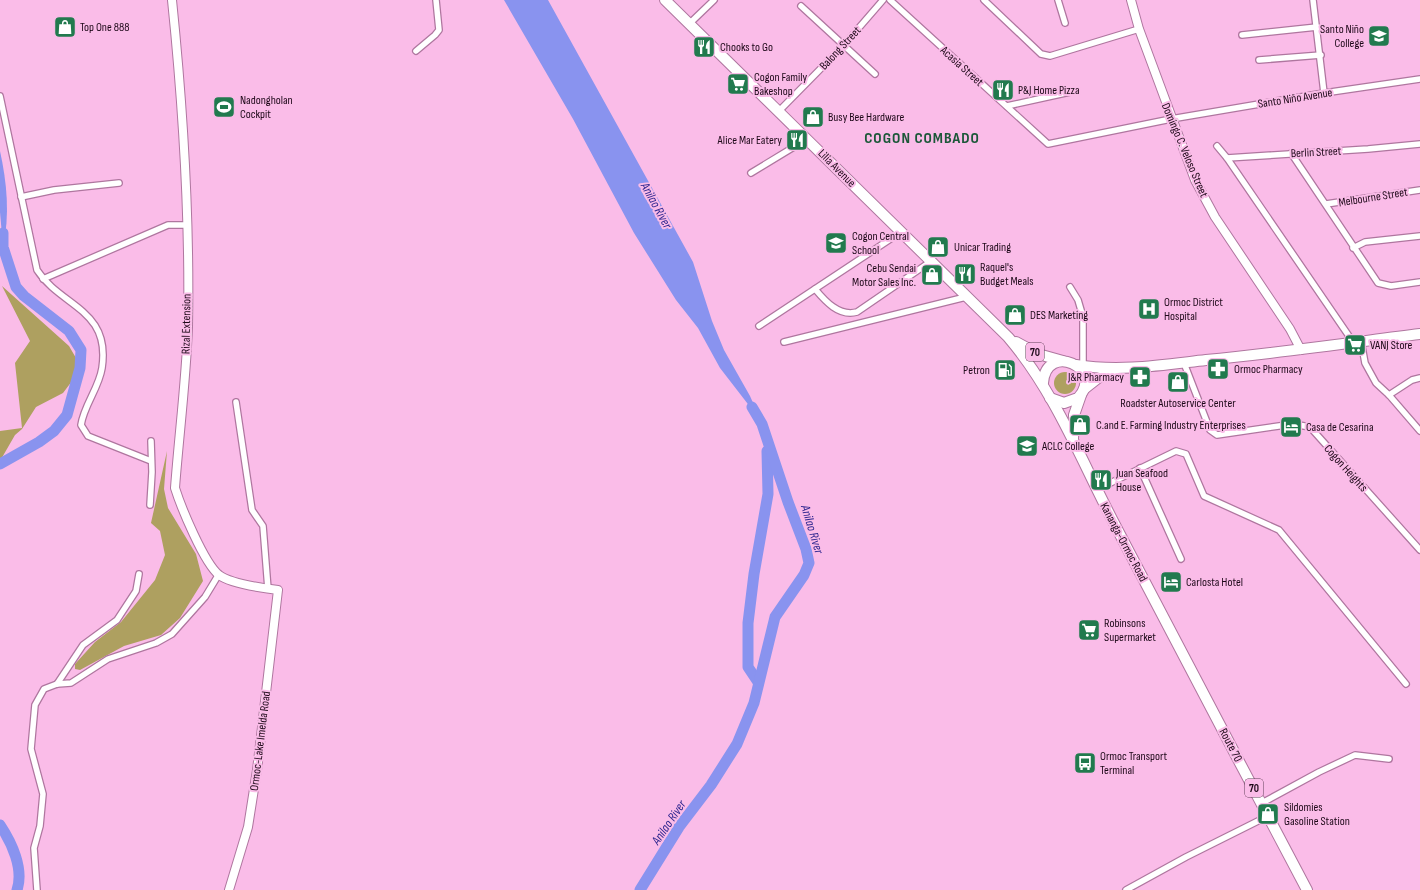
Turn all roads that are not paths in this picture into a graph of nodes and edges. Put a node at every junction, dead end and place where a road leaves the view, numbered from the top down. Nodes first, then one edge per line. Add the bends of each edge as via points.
1 (172, 0) edge
2 (436, 0) edge
3 (665, 0) edge
4 (714, 0) edge
5 (883, 0) edge
6 (890, 0) edge
7 (985, 0) edge
8 (1058, 0) edge
9 (1131, 0) edge
10 (1313, 0) edge
11 (802, 6) dead end
12 (1065, 23) dead end
13 (689, 24) junction
14 (1317, 27) junction
15 (1139, 29) junction
16 (1242, 35) dead end
17 (844, 45) junction
18 (416, 50) dead end
19 (1321, 54) junction
20 (1259, 60) dead end
21 (875, 74) dead end
22 (1420, 80) edge
23 (1070, 92) dead end
24 (1324, 93) junction
25 (0, 96) edge
26 (1007, 106) junction
27 (779, 111) junction
28 (1171, 119) junction
29 (807, 139) junction
30 (1420, 144) edge
31 (1217, 146) dead end
32 (1291, 153) junction
33 (1226, 158) junction
34 (751, 173) dead end
35 (119, 183) dead end
36 (1420, 190) edge
37 (21, 197) junction
38 (1326, 204) junction
39 (186, 225) junction
40 (901, 232) junction
41 (1420, 236) edge
42 (1353, 248) junction
43 (930, 262) junction
44 (43, 279) junction
45 (1420, 282) edge
46 (1070, 287) dead end
47 (815, 289) junction
48 (966, 297) junction
49 (759, 326) dead end
50 (1420, 334) edge
51 (1008, 337) junction
52 (784, 342) dead end
53 (1357, 342) junction
54 (1301, 350) junction
55 (1064, 361) junction
56 (1184, 363) junction
57 (1079, 365) junction
58 (1124, 369) junction
59 (1420, 378) edge
60 (1043, 384) junction
61 (1082, 392) junction
62 (1389, 395) junction
63 (1050, 398) junction
64 (236, 402) dead end
65 (1420, 431) edge
66 (151, 441) dead end
67 (1074, 443) junction
68 (151, 461) junction
69 (1140, 468) junction
70 (1096, 490) junction
71 (150, 505) dead end
72 (1420, 550) edge
73 (1181, 559) dead end
74 (139, 574) dead end
75 (219, 574) junction
76 (268, 589) junction
77 (278, 590) joint
78 (56, 684) junction
79 (1406, 684) dead end
80 (1200, 686) joint
81 (1389, 760) dead end
82 (1262, 803) junction
83 (1268, 816) junction
84 (37, 890) edge
85 (229, 890) edge
86 (1126, 890) edge
87 (1307, 890) edge

1 - 39 street, Rizal Extension via 179,70
2 - 18 street via 439,30
3 - 13 highway, Lilia Avenue / 70
4 - 13 street
5 - 17 street, Balong Street
6 - 26 street, Acasia Street
7 - 15 street via 1041,54 1050,56
8 - 12 street
9 - 15 street, Domingo C. Veloso Street
10 - 14 street
11 - 17 street
13 - 27 highway, Lilia Avenue / 70
14 - 16 street
14 - 19 street
15 - 28 street, Domingo C. Veloso Street
17 - 21 street
17 - 27 street, Balong Street
19 - 20 street
19 - 24 street
22 - 24 street, Santo Niño Avenue
23 - 26 street
24 - 28 street, Santo Niño Avenue
25 - 37 street
26 - 28 street, Acasia Street via 1048,144
27 - 29 highway, Lilia Avenue / 70
28 - 54 street, Domingo C. Veloso Street via 1194,180 1215,218 1290,329
29 - 34 street
29 - 40 highway, Lilia Avenue / 70
30 - 32 street, Berlin Street
31 - 33 street
32 - 33 street, Berlin Street
32 - 38 street
33 - 53 street
35 - 37 street via 54,190
36 - 38 street, Melbourne Street
37 - 44 street via 36,270
38 - 42 street
39 - 44 street via 168,225
39 - 75 street, Rizal Extension via 188,328 175,488 181,509 211,566
40 - 43 highway, Lilia Avenue / 70
40 - 47 street
41 - 42 street via 1365,242
42 - 45 street via 1378,284 1391,286
43 - 47 street via 857,312 844,313
43 - 48 highway, Lilia Avenue / 70
44 - 68 street via 87,314 100,336 102,370 82,420 84,432 88,436
46 - 57 street via 1078,300 1083,317
47 - 49 street
48 - 51 highway, Lilia Avenue / 70
48 - 52 street
50 - 53 highway
51 - 55 highway, 70 via 1038,354
51 - 60 highway, 70
53 - 54 highway
53 - 62 street via 1376,383
54 - 56 highway
55 - 57 highway, 70
55 - 60 highway, 70 via 1045,372
56 - 58 highway
56 - 72 street, Cogon Heights via 1210,430 1217,435 1293,424 1310,427
57 - 58 highway
57 - 61 highway, 70 via 1085,378
58 - 61 highway via 1103,375
59 - 62 street via 1412,380
60 - 63 highway, 70
61 - 63 highway via 1069,403 1059,403
61 - 67 highway, 70 via 1073,423
62 - 65 street
63 - 67 highway, Kananga-Ormoc Road / 70
64 - 76 street via 252,510 263,526
66 - 68 street
67 - 70 highway, Kananga-Ormoc Road / 70
68 - 71 street
69 - 70 street
69 - 73 street
69 - 79 street via 1176,451 1186,454 1204,496 1279,530
70 - 80 highway, Kananga-Ormoc Road / 70
74 - 78 street via 136,591 117,620 83,645
75 - 76 street, Rizal Extension via 228,580
75 - 78 street via 215,584 172,634 156,643 108,659 71,683
76 - 77 street, Rizal Extension
77 - 85 street, Ormoc-Lake Imelda Road via 248,827
78 - 84 street via 44,689 35,705 32,730 31,749 43,794 40,826 34,848
80 - 82 highway, Route 70 / 70
81 - 82 street via 1355,755
82 - 83 highway, Route 70 / 70
83 - 86 street
83 - 87 highway, Route 70 / 70

